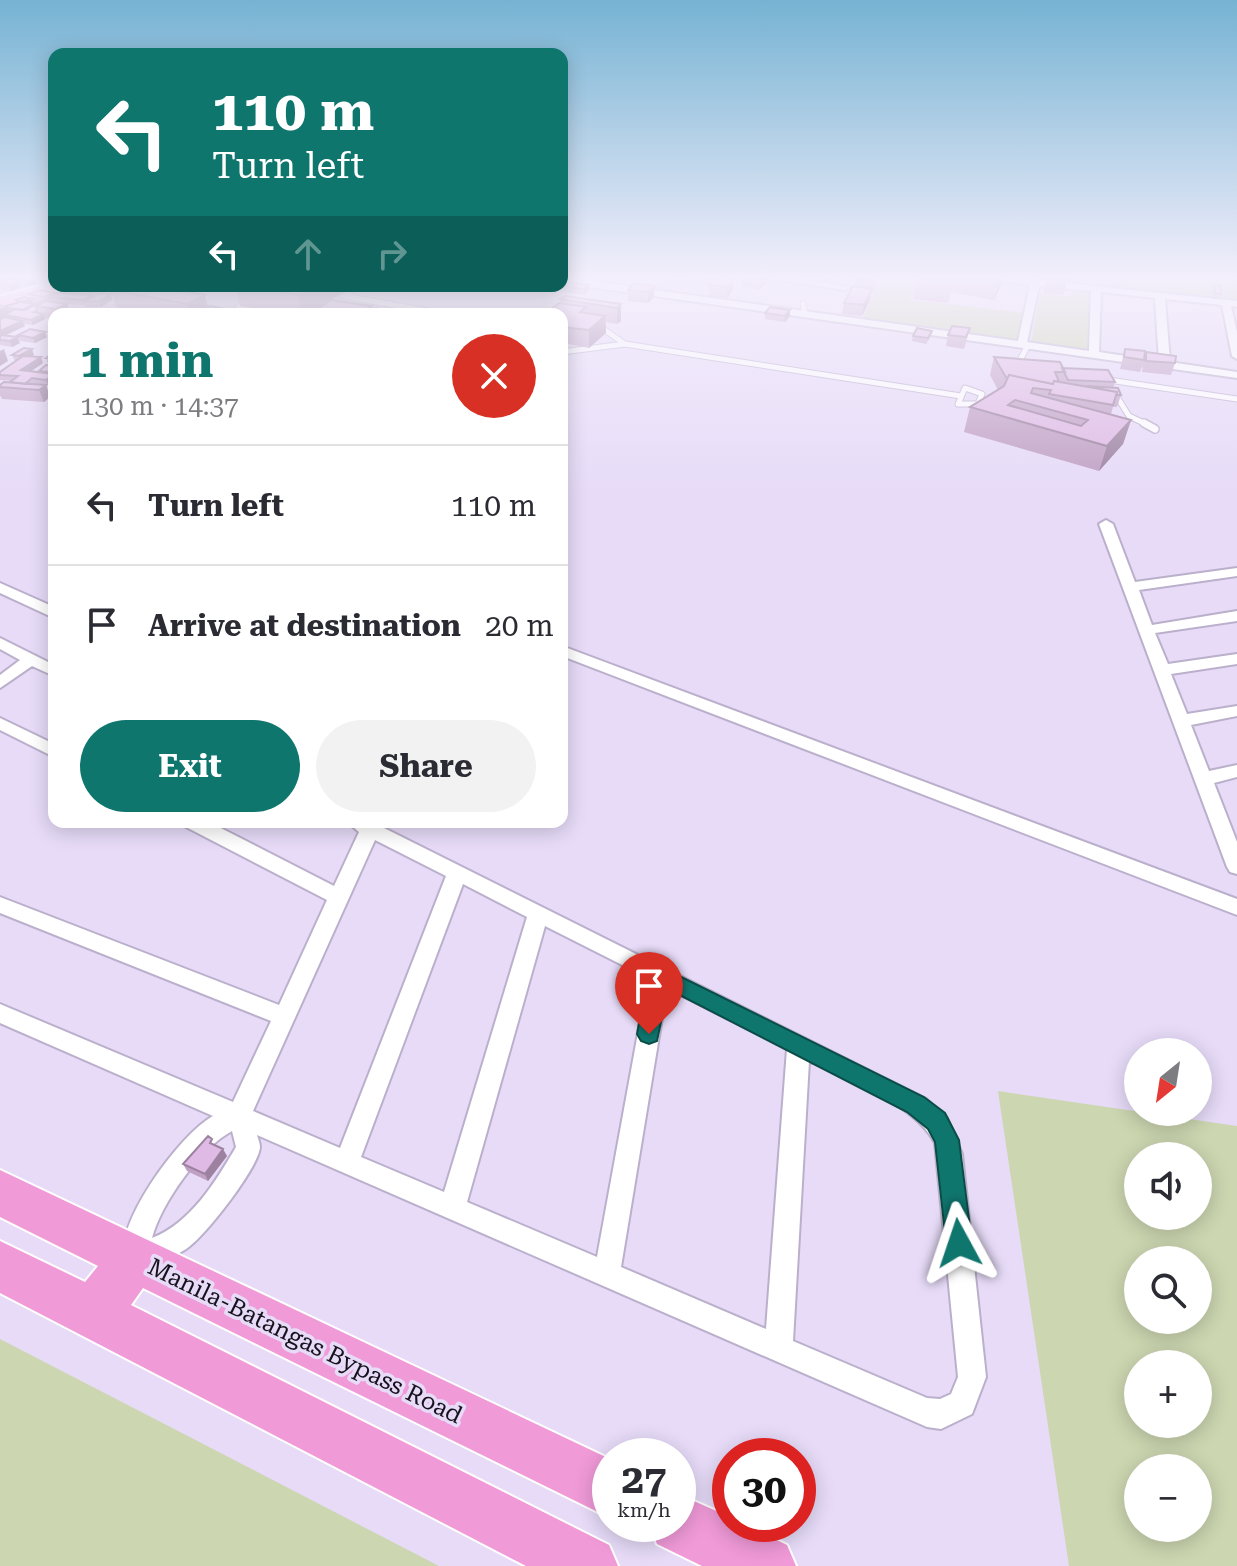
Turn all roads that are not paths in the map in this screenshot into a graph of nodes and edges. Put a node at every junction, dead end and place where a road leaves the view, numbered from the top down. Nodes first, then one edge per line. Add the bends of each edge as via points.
1 (664, 350) edge
2 (1023, 350) edge
3 (1064, 350) edge
4 (1094, 350) edge
5 (1164, 350) edge
6 (1094, 354) junction
7 (1165, 364) junction
8 (1024, 370) edge
9 (1237, 375) edge
10 (1093, 378) edge
11 (1107, 380) junction
12 (961, 396) dead end
13 (1237, 399) edge
14 (1155, 429) dead end
15 (1106, 524) dead end
16 (1237, 572) edge
17 (0, 587) edge
18 (1130, 587) junction
19 (48, 610) edge
20 (1237, 616) edge
21 (1147, 630) junction
22 (0, 643) edge
23 (568, 653) edge
24 (31, 659) junction
25 (1237, 659) edge
26 (48, 668) edge
27 (1162, 670) junction
28 (0, 683) edge
29 (1237, 711) edge
30 (1181, 721) junction
31 (0, 723) edge
32 (48, 748) edge
33 (1237, 771) edge
34 (1203, 779) junction
35 (205, 828) edge
36 (362, 828) edge
37 (367, 828) edge
38 (1232, 839) edge
39 (1237, 867) edge
40 (457, 873) junction
41 (338, 897) junction
42 (0, 905) edge
43 (1237, 907) edge
44 (538, 913) junction
45 (659, 974) junction
46 (0, 1013) edge
47 (284, 1016) junction
48 (799, 1045) junction
49 (240, 1114) junction
50 (347, 1160) junction
51 (0, 1193) edge
52 (453, 1206) junction
53 (134, 1258) junction
54 (0, 1266) edge
55 (607, 1273) junction
56 (94, 1313) junction
57 (779, 1348) junction
58 (592, 1480) edge
59 (696, 1532) edge
60 (588, 1566) edge
61 (766, 1566) edge

1 - 12 lane
2 - 8 lane via 1017,366
3 - 6 street
4 - 6 street
5 - 7 street
6 - 7 street
7 - 9 street
10 - 11 lane
11 - 13 lane
11 - 14 lane via 1129,416
15 - 18 street
16 - 18 street
17 - 19 street
18 - 21 street
20 - 21 street
21 - 27 street
22 - 24 street
23 - 43 street
24 - 26 street
24 - 28 street
25 - 27 street
27 - 30 street
29 - 30 street
30 - 34 street
31 - 32 street
33 - 34 street
34 - 38 street
35 - 41 street
36 - 41 street
37 - 40 street
38 - 39 street
40 - 44 street
40 - 50 street
41 - 47 street
42 - 47 street
44 - 45 street
44 - 52 street
45 - 48 street
45 - 55 street
46 - 49 street
47 - 49 street
48 - 57 street
48 - 57 street via 916,1105 936,1121 947,1140 972,1377 962,1404 941,1414 927,1412
49 - 50 street
49 - 53 street via 199,1141 146,1211
49 - 53 street via 248,1148 227,1182 190,1230
50 - 52 street
51 - 53 highway, Manila-Batangas Bypass Road
52 - 55 street
53 - 56 highway
53 - 58 highway, Manila-Batangas Bypass Road
54 - 56 highway
55 - 57 street
56 - 60 highway
59 - 61 highway

